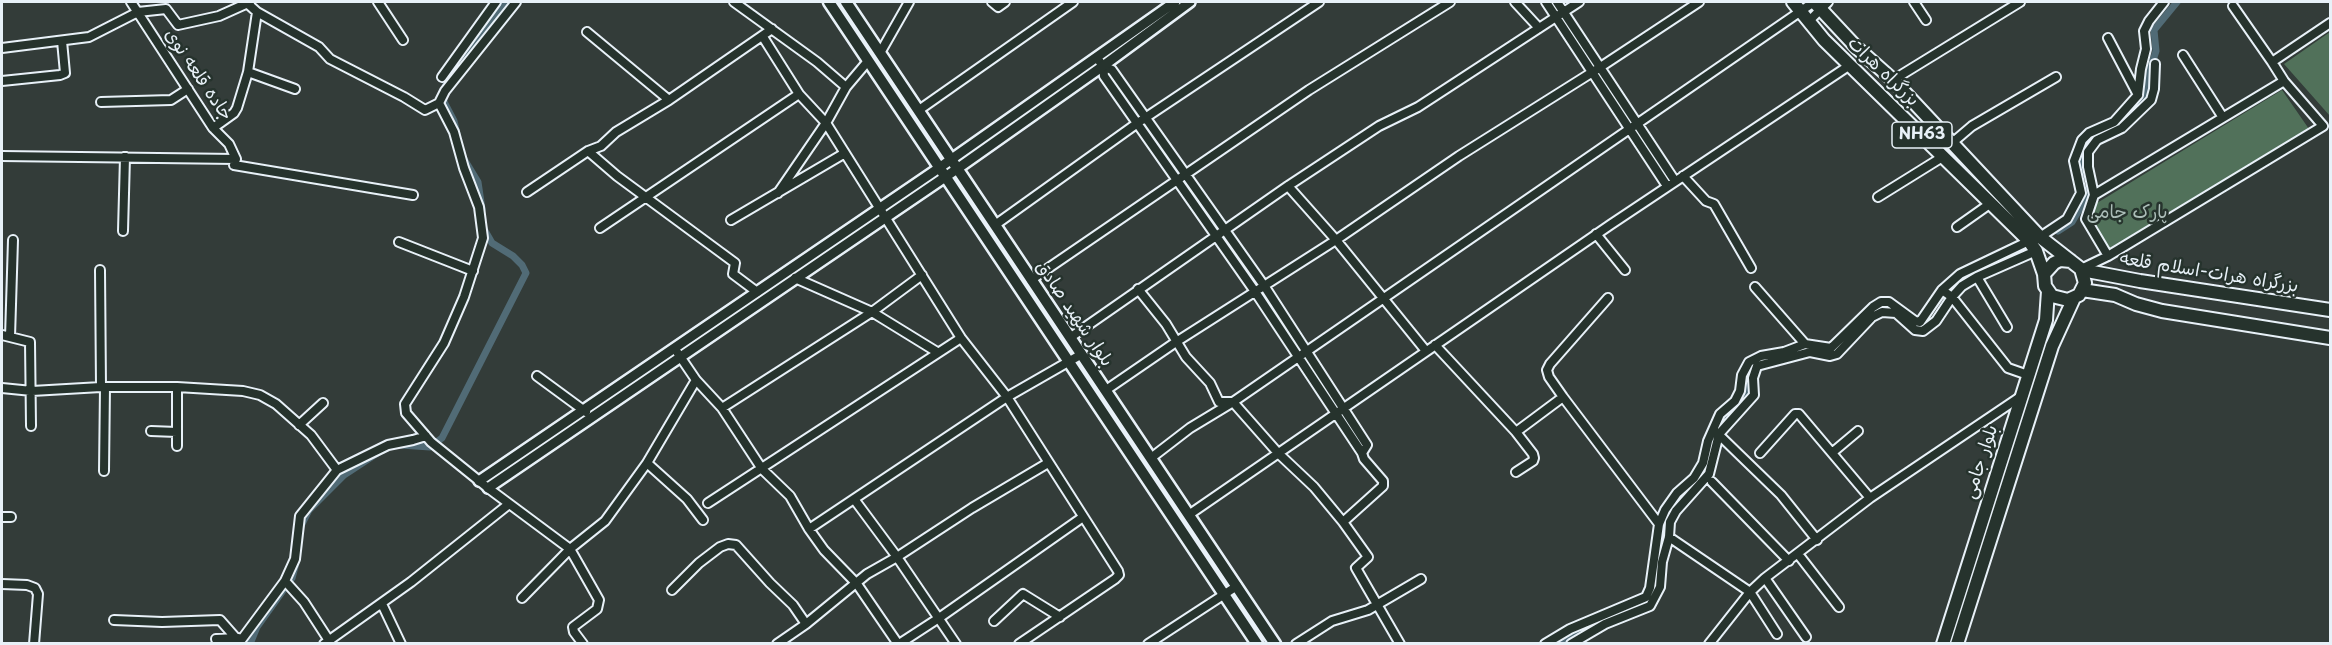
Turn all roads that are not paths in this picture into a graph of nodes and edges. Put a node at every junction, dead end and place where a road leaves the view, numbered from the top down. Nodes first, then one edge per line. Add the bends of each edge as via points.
1 (131, 2) edge
2 (249, 2) edge
3 (378, 2) edge
4 (496, 2) edge
5 (514, 2) edge
6 (734, 2) edge
7 (829, 2) edge
8 (846, 2) edge
9 (909, 2) edge
10 (992, 2) edge
11 (1005, 2) edge
12 (1073, 2) edge
13 (1175, 2) edge
14 (1190, 2) edge
15 (1319, 2) edge
16 (1450, 2) edge
17 (1515, 2) edge
18 (1546, 2) edge
19 (1557, 2) edge
20 (1579, 2) edge
21 (1699, 2) edge
22 (1793, 2) edge
23 (1914, 2) edge
24 (2020, 2) edge
25 (2164, 2) edge
26 (1819, 3) edge
27 (2233, 6) dead end
28 (138, 12) junction
29 (257, 12) junction
30 (1564, 12) junction
31 (1804, 17) junction
32 (1557, 18) junction
33 (1926, 20) dead end
34 (2331, 23) edge
35 (1539, 28) junction
36 (772, 29) junction
37 (587, 32) dead end
38 (763, 37) junction
39 (2108, 38) dead end
40 (403, 40) dead end
41 (62, 41) junction
42 (2, 48) edge
43 (880, 53) junction
44 (2183, 55) dead end
45 (868, 60) junction
46 (1100, 62) junction
47 (2272, 62) junction
48 (2155, 64) dead end
49 (1850, 65) junction
50 (1596, 70) junction
51 (248, 72) junction
52 (442, 77) dead end
53 (2056, 77) dead end
54 (1893, 80) junction
55 (2, 81) edge
56 (2284, 81) junction
57 (846, 87) junction
58 (295, 89) dead end
59 (188, 90) junction
60 (799, 94) junction
61 (2138, 95) junction
62 (669, 100) junction
63 (101, 102) dead end
64 (440, 103) junction
65 (919, 110) junction
66 (2222, 116) junction
67 (1147, 117) junction
68 (1139, 122) junction
69 (826, 123) junction
70 (1633, 126) junction
71 (213, 128) junction
72 (1952, 142) junction
73 (588, 151) junction
74 (845, 153) junction
75 (2, 156) edge
76 (125, 156) junction
77 (1944, 156) junction
78 (235, 162) junction
79 (954, 165) junction
80 (942, 173) junction
81 (1187, 174) junction
82 (1683, 176) junction
83 (1178, 180) junction
84 (1671, 184) junction
85 (1288, 186) junction
86 (527, 192) dead end
87 (778, 193) junction
88 (413, 195) dead end
89 (2094, 195) junction
90 (1878, 197) dead end
91 (647, 198) junction
92 (1991, 203) junction
93 (879, 208) junction
94 (886, 218) junction
95 (731, 220) dead end
96 (995, 225) junction
97 (1957, 227) dead end
98 (600, 228) dead end
99 (1225, 230) junction
100 (123, 231) dead end
101 (1596, 234) junction
102 (1216, 235) junction
103 (13, 240) dead end
104 (1336, 240) junction
105 (399, 242) dead end
106 (2035, 243) junction
107 (2108, 256) junction
108 (2079, 267) junction
109 (1751, 268) dead end
110 (100, 270) dead end
111 (1625, 270) dead end
112 (473, 271) junction
113 (2044, 274) junction
114 (922, 275) junction
115 (1977, 277) junction
116 (795, 278) junction
117 (1031, 280) junction
118 (1265, 287) junction
119 (1755, 287) dead end
120 (1138, 289) junction
121 (1942, 290) junction
122 (2048, 291) junction
123 (757, 292) junction
124 (1256, 293) junction
125 (2078, 294) junction
126 (1952, 297) junction
127 (1382, 298) junction
128 (1608, 298) dead end
129 (2331, 310) edge
130 (872, 312) junction
131 (1857, 327) junction
132 (2007, 327) dead end
133 (5, 336) edge
134 (1071, 337) junction
135 (961, 338) junction
136 (2331, 338) edge
137 (1176, 342) junction
138 (1805, 344) junction
139 (1435, 345) junction
140 (674, 348) junction
141 (1307, 349) junction
142 (1426, 351) junction
143 (937, 352) junction
144 (1082, 354) junction
145 (680, 356) junction
146 (1298, 356) junction
147 (1069, 362) junction
148 (2028, 375) junction
149 (537, 376) dead end
150 (696, 380) junction
151 (103, 387) junction
152 (177, 387) junction
153 (2, 388) edge
154 (1106, 390) junction
155 (32, 391) junction
156 (2021, 396) junction
157 (1007, 397) junction
158 (1563, 397) junction
159 (1233, 402) junction
160 (323, 403) dead end
161 (722, 408) junction
162 (1344, 408) junction
163 (584, 409) junction
164 (1336, 413) junction
165 (591, 418) junction
166 (299, 425) junction
167 (31, 426) dead end
168 (151, 431) dead end
169 (1858, 431) dead end
170 (177, 432) junction
171 (1516, 432) junction
172 (1715, 432) junction
173 (432, 441) junction
174 (177, 446) dead end
175 (1833, 452) junction
176 (1278, 453) junction
177 (1362, 453) junction
178 (1760, 453) dead end
179 (1151, 458) junction
180 (647, 463) junction
181 (1048, 463) junction
182 (762, 469) junction
183 (338, 470) junction
184 (104, 471) dead end
185 (1516, 472) dead end
186 (478, 481) junction
187 (1713, 482) dead end
188 (488, 488) junction
189 (1870, 498) junction
190 (854, 499) junction
191 (708, 503) dead end
192 (509, 504) junction
193 (1190, 514) junction
194 (2, 517) edge
195 (11, 517) dead end
196 (1083, 517) junction
197 (703, 520) dead end
198 (1343, 522) junction
199 (1659, 524) junction
200 (809, 529) junction
201 (1669, 537) junction
202 (1817, 540) junction
203 (570, 549) junction
204 (1798, 554) junction
205 (897, 557) junction
206 (1789, 561) junction
207 (1765, 578) junction
208 (1421, 579) dead end
209 (2, 584) edge
210 (288, 584) junction
211 (857, 584) junction
212 (1237, 586) junction
213 (672, 590) dead end
214 (1750, 592) junction
215 (1224, 594) junction
216 (522, 598) dead end
217 (382, 604) junction
218 (1378, 604) junction
219 (1839, 607) dead end
220 (1059, 617) junction
221 (939, 618) junction
222 (114, 620) dead end
223 (994, 621) dead end
224 (806, 624) junction
225 (1777, 634) dead end
226 (1806, 637) dead end
227 (216, 639) dead end
228 (240, 640) edge
229 (326, 641) edge
230 (34, 644) edge
231 (401, 644) edge
232 (583, 644) edge
233 (777, 644) edge
234 (898, 644) edge
235 (956, 644) edge
236 (1019, 644) edge
237 (1148, 644) edge
238 (1257, 644) edge
239 (1275, 644) edge
240 (1296, 644) edge
241 (1400, 644) edge
242 (1545, 644) edge
243 (1571, 644) edge
244 (1709, 644) edge
245 (1942, 644) edge
246 (1957, 644) edge

1 - 28 street, جاده قلعه نوی
2 - 28 street via 219,16 178,25 166,9
2 - 29 street
3 - 40 street
4 - 52 street
5 - 64 street via 445,91
6 - 36 street
7 - 45 main road, بلوار شهید صادق
8 - 43 main road, بلوار شهید صادق
9 - 43 street
10 - 11 street via 998,7
12 - 65 street
13 - 46 street
14 - 46 street
15 - 67 street
16 - 81 street via 1309,90
17 - 35 street
18 - 32 street
19 - 30 street
20 - 30 street
21 - 50 street
22 - 31 highway, بزرگراه هرات / NH63
23 - 33 street
24 - 54 street
25 - 61 street via 2144,31 2146,49
26 - 31 street
26 - 54 highway, بزرگراه هرات / NH63 via 1857,48
27 - 47 street
28 - 41 street via 88,37
28 - 59 street, جاده قلعه نوی
29 - 51 street
29 - 64 street via 319,47 330,59 425,110
30 - 32 street
30 - 50 street
31 - 49 highway, بزرگراه هرات / NH63
31 - 70 street
32 - 35 street
32 - 50 street
34 - 47 street
35 - 85 street
36 - 38 street
36 - 57 street
37 - 62 street
38 - 60 street
38 - 62 street
39 - 61 street
41 - 42 street
41 - 55 street via 65,73
43 - 65 main road, بلوار شهید صادق
44 - 66 street
45 - 57 street
45 - 80 main road, بلوار شهید صادق
46 - 67 street via 1112,70
46 - 68 street via 1104,76
46 - 79 street
47 - 56 street
48 - 89 street via 2151,100 2122,128 2097,140 2088,152
49 - 77 highway, بزرگراه هرات / NH63
49 - 82 street
50 - 70 street
50 - 104 street via 1458,156
51 - 58 street
51 - 71 street via 234,113
53 - 72 street
54 - 72 highway, بزرگراه هرات / NH63
56 - 66 street
56 - 107 street via 2323,126
57 - 69 street
59 - 63 street via 171,100
59 - 71 street, جاده قلعه نوی
60 - 69 street
60 - 91 street
61 - 106 street via 2114,122 2082,140 2074,161 2081,193 2067,219
62 - 73 street
64 - 112 street via 479,207 483,238
65 - 79 main road, بلوار شهید صادق
66 - 89 street
67 - 68 street
67 - 81 street
68 - 83 street
68 - 96 street
69 - 74 street
69 - 87 street
70 - 84 street
70 - 127 street
71 - 78 street, جاده قلعه نوی via 229,144
72 - 106 highway, بزرگراه هرات / NH63
73 - 86 street
73 - 91 street
74 - 87 street
74 - 93 street
75 - 76 street
76 - 78 street
76 - 100 street
77 - 90 street
77 - 92 highway, بزرگراه هرات / NH63
78 - 88 street
79 - 80 street
79 - 96 main road, بلوار شهید صادق
80 - 93 street
80 - 94 street
80 - 147 main road, بلوار شهید صادق
81 - 83 street
81 - 99 street
82 - 84 street
82 - 109 street via 1706,201 1714,204
83 - 102 street
83 - 117 street
84 - 101 street
85 - 99 street
85 - 104 street
87 - 95 street
89 - 107 street via 2086,219
91 - 98 street
91 - 123 street via 735,263 733,274
92 - 97 street
92 - 106 highway, بزرگراه هرات / NH63
93 - 94 street
93 - 123 street
94 - 114 street
94 - 116 street
96 - 117 main road, بلوار شهید صادق
99 - 102 street
99 - 118 street
101 - 111 street
101 - 139 street
102 - 120 street
102 - 124 street
103 - 133 street
104 - 118 street
104 - 127 street
105 - 112 street
106 - 108 highway, بزرگراه هرات / NH63
106 - 113 highway, بزرگراه هرات / NH63
106 - 115 street
106 - 121 street via 1960,274
107 - 108 street
108 - 113 highway via 2060,260
108 - 125 highway via 2085,283
108 - 129 highway, بزرگراه هرات-اسلام قلعه / NH63 via 2140,281
110 - 151 street
112 - 173 street via 444,343 405,404 407,416
113 - 122 highway, NH63
114 - 130 street
114 - 135 street
115 - 126 street
115 - 132 street
116 - 130 street
116 - 145 street
117 - 134 main road, بلوار شهید صادق
118 - 124 street
118 - 141 street
119 - 138 street
120 - 134 street
120 - 137 street
121 - 126 street
121 - 131 street via 1920,322 1889,302 1881,302
122 - 125 highway via 2057,299
122 - 148 highway, بلوار جامی via 2046,320
123 - 140 street
124 - 137 street
124 - 146 street
125 - 136 highway, بزرگراه هرات-اسلام قلعه via 2115,295 2162,311
125 - 246 highway, بلوار جامی via 2052,346
126 - 131 street via 1936,321 1923,331 1915,330 1890,311
126 - 148 street via 2008,368
127 - 141 street
127 - 142 street
128 - 158 street via 1547,370
130 - 143 street
130 - 161 street
131 - 138 street via 1831,348
131 - 172 street via 1837,354 1810,352 1757,366 1754,395
133 - 155 street via 30,342
134 - 144 main road, بلوار شهید صادق
135 - 143 street
135 - 157 street
137 - 154 street
137 - 159 street via 1210,383 1219,402
138 - 172 street via 1749,362 1740,391 1720,414
139 - 142 street
139 - 171 street
140 - 145 street
140 - 163 street
141 - 146 street
141 - 162 street
142 - 162 street
143 - 182 street
144 - 147 street
144 - 154 main road, بلوار شهید صادق
145 - 150 street
145 - 165 street
146 - 159 street
146 - 164 street
147 - 157 street
147 - 215 main road, بلوار شهید صادق
148 - 156 highway, بلوار جامی
149 - 163 street
150 - 161 street
150 - 180 street
151 - 152 street
151 - 155 street
151 - 184 street
152 - 166 street via 260,395
152 - 170 street
153 - 155 street
154 - 179 main road, بلوار شهید صادق
155 - 167 street
156 - 189 street
156 - 245 highway, بلوار جامی
157 - 181 street
157 - 190 street
158 - 171 street
158 - 199 street
159 - 176 street
159 - 179 street
160 - 166 street
161 - 182 street
162 - 164 street
162 - 177 street via 1367,445
163 - 165 street
163 - 186 street
164 - 176 street
164 - 177 street
165 - 188 street
166 - 183 street
168 - 170 street
169 - 175 street
170 - 174 street
171 - 185 street via 1534,458
172 - 199 street via 1694,478 1677,493
172 - 201 street via 1709,474 1676,511
172 - 202 street via 1782,495
173 - 183 street via 388,445
173 - 186 street
175 - 178 street via 1797,413
175 - 189 street
176 - 193 street
176 - 198 street
177 - 198 street via 1384,483
179 - 193 main road, بلوار شهید صادق
180 - 197 street
180 - 203 street via 605,521
181 - 196 street
181 - 205 street
182 - 191 street
182 - 200 street via 790,496
183 - 210 street via 300,516 296,559
186 - 188 street
187 - 206 street
188 - 192 street
189 - 202 street
190 - 200 street
190 - 205 street
192 - 203 street
192 - 217 street
193 - 212 main road, بلوار شهید صادق
194 - 195 street
196 - 220 street via 1119,575
196 - 221 street
198 - 218 street via 1368,557 1356,568
199 - 242 street via 1646,597
200 - 211 street
201 - 214 street
201 - 243 street via 1660,587 1650,606 1605,624
202 - 204 street
203 - 216 street
203 - 232 street via 598,600 597,609 573,627
204 - 206 street
204 - 219 street
205 - 211 street
205 - 221 street
206 - 207 street
207 - 214 street
207 - 226 street
208 - 218 street
209 - 230 street via 35,588 38,594
210 - 228 street
210 - 229 street via 304,602
211 - 224 street
211 - 234 street
212 - 215 street
212 - 239 main road, بلوار شهید صادق
213 - 224 street via 720,547 736,545 794,605
214 - 225 street
214 - 244 street
215 - 237 street
215 - 238 main road, بلوار شهید صادق
217 - 229 street
217 - 231 street
218 - 240 street via 1332,621
218 - 241 street
220 - 223 street via 1023,594
220 - 236 street
221 - 234 street
221 - 235 street
222 - 228 street via 220,620
224 - 233 street
227 - 228 street

